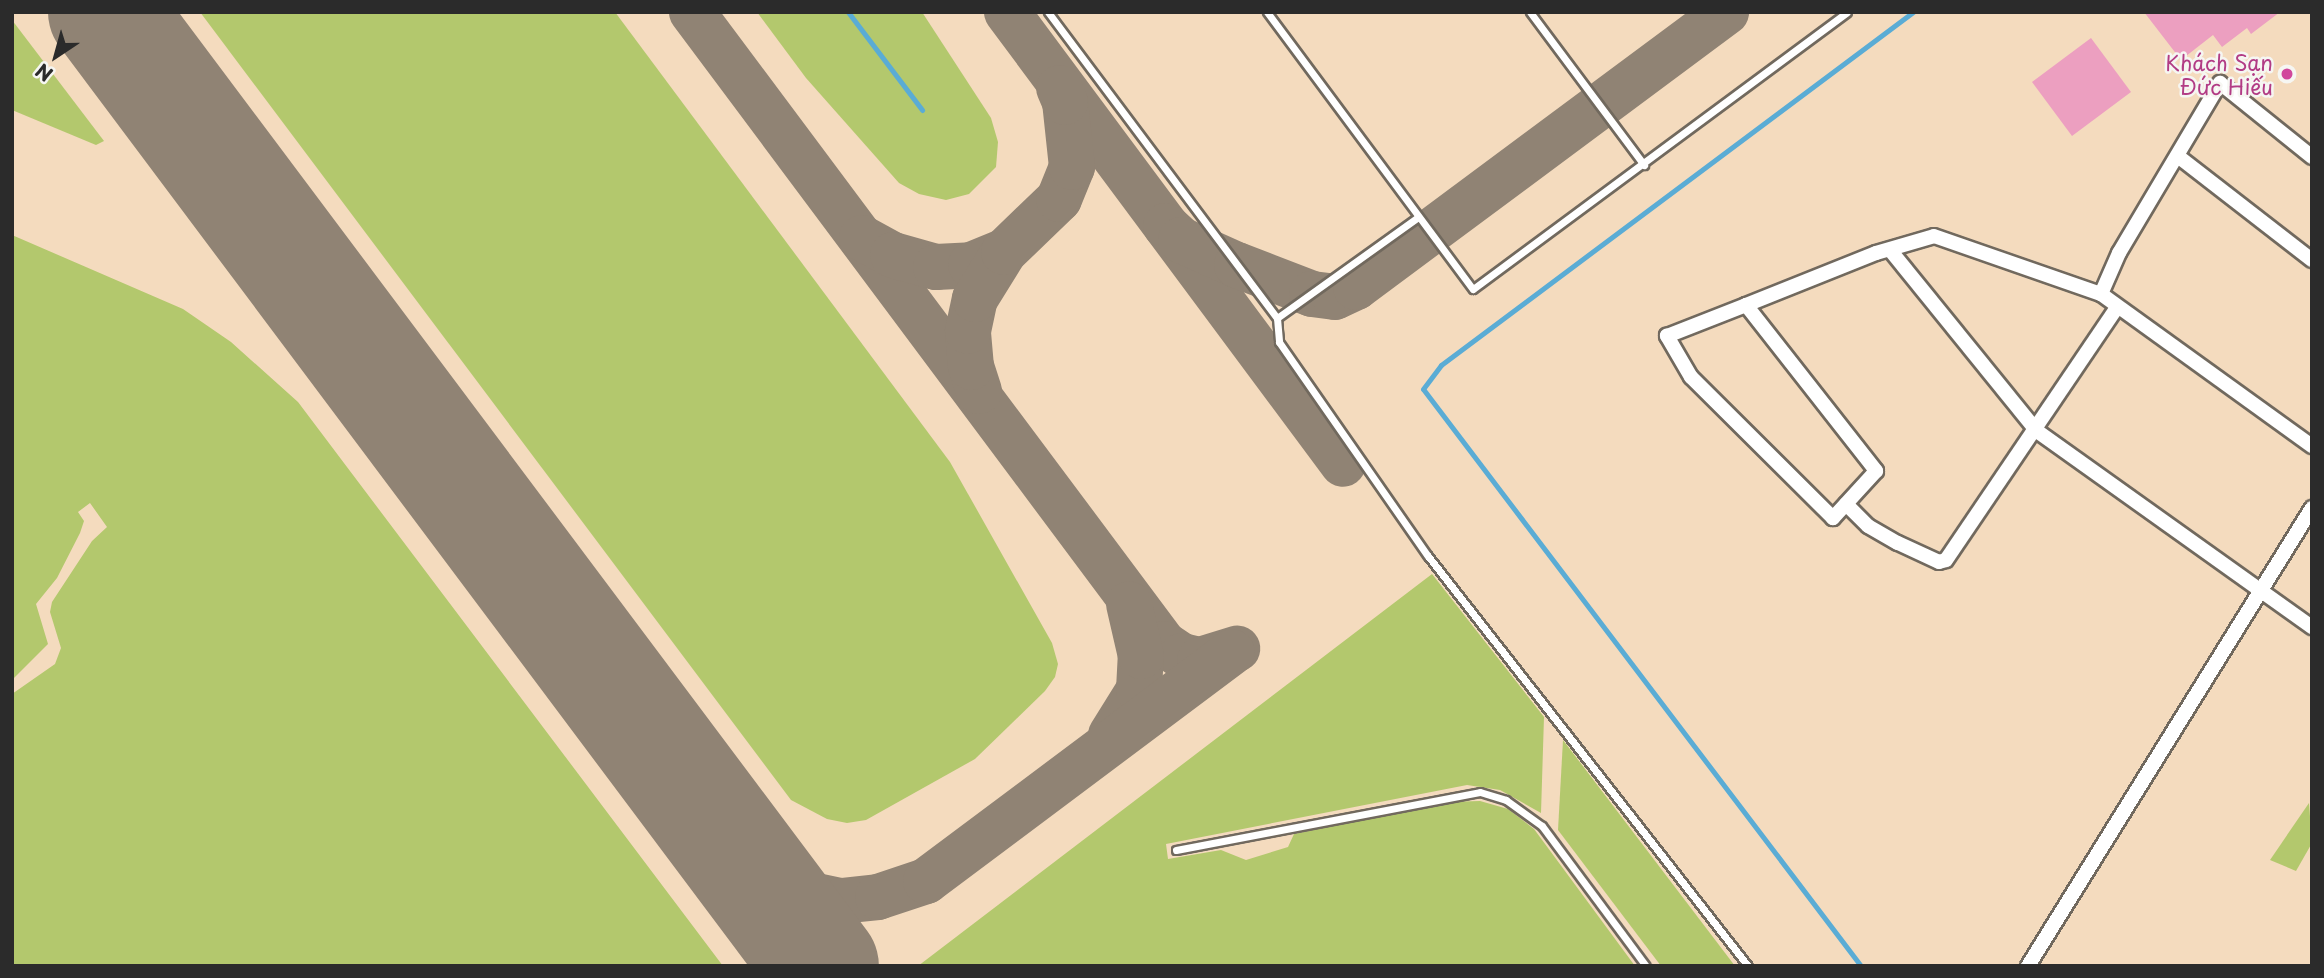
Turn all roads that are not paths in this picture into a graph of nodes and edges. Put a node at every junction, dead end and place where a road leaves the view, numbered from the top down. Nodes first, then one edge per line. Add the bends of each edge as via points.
1 (1048, 12) edge
2 (1268, 12) edge
3 (1530, 12) edge
4 (1847, 12) edge
5 (2312, 157) edge
6 (2179, 158) junction
7 (1644, 164) junction
8 (1418, 217) junction
9 (1891, 251) junction
10 (2312, 260) edge
11 (2101, 293) junction
12 (1746, 305) junction
13 (2117, 307) junction
14 (1277, 318) junction
15 (2037, 431) junction
16 (2312, 446) edge
17 (1846, 505) junction
18 (2312, 508) edge
19 (2261, 590) junction
20 (2312, 628) edge
21 (1176, 850) dead end
22 (1646, 966) edge
23 (1748, 966) edge
24 (2028, 966) edge

1 - 14 lane
2 - 8 lane
3 - 7 lane
4 - 7 lane
5 - 6 street via 2220,83
6 - 10 street
6 - 11 street via 2119,253
7 - 8 lane via 1473,289
8 - 14 lane
9 - 11 street via 1934,236
9 - 12 street
9 - 15 street
11 - 13 street
12 - 17 street via 1876,471
12 - 17 street via 1667,336 1691,377 1805,495 1833,518
13 - 15 street
13 - 16 street
14 - 23 lane via 1279,342 1428,556
15 - 17 street via 1946,560 1938,562 1898,543 1868,526
15 - 19 street
18 - 19 street
19 - 20 street
19 - 24 street
21 - 22 lane via 1480,792 1506,800 1542,826

